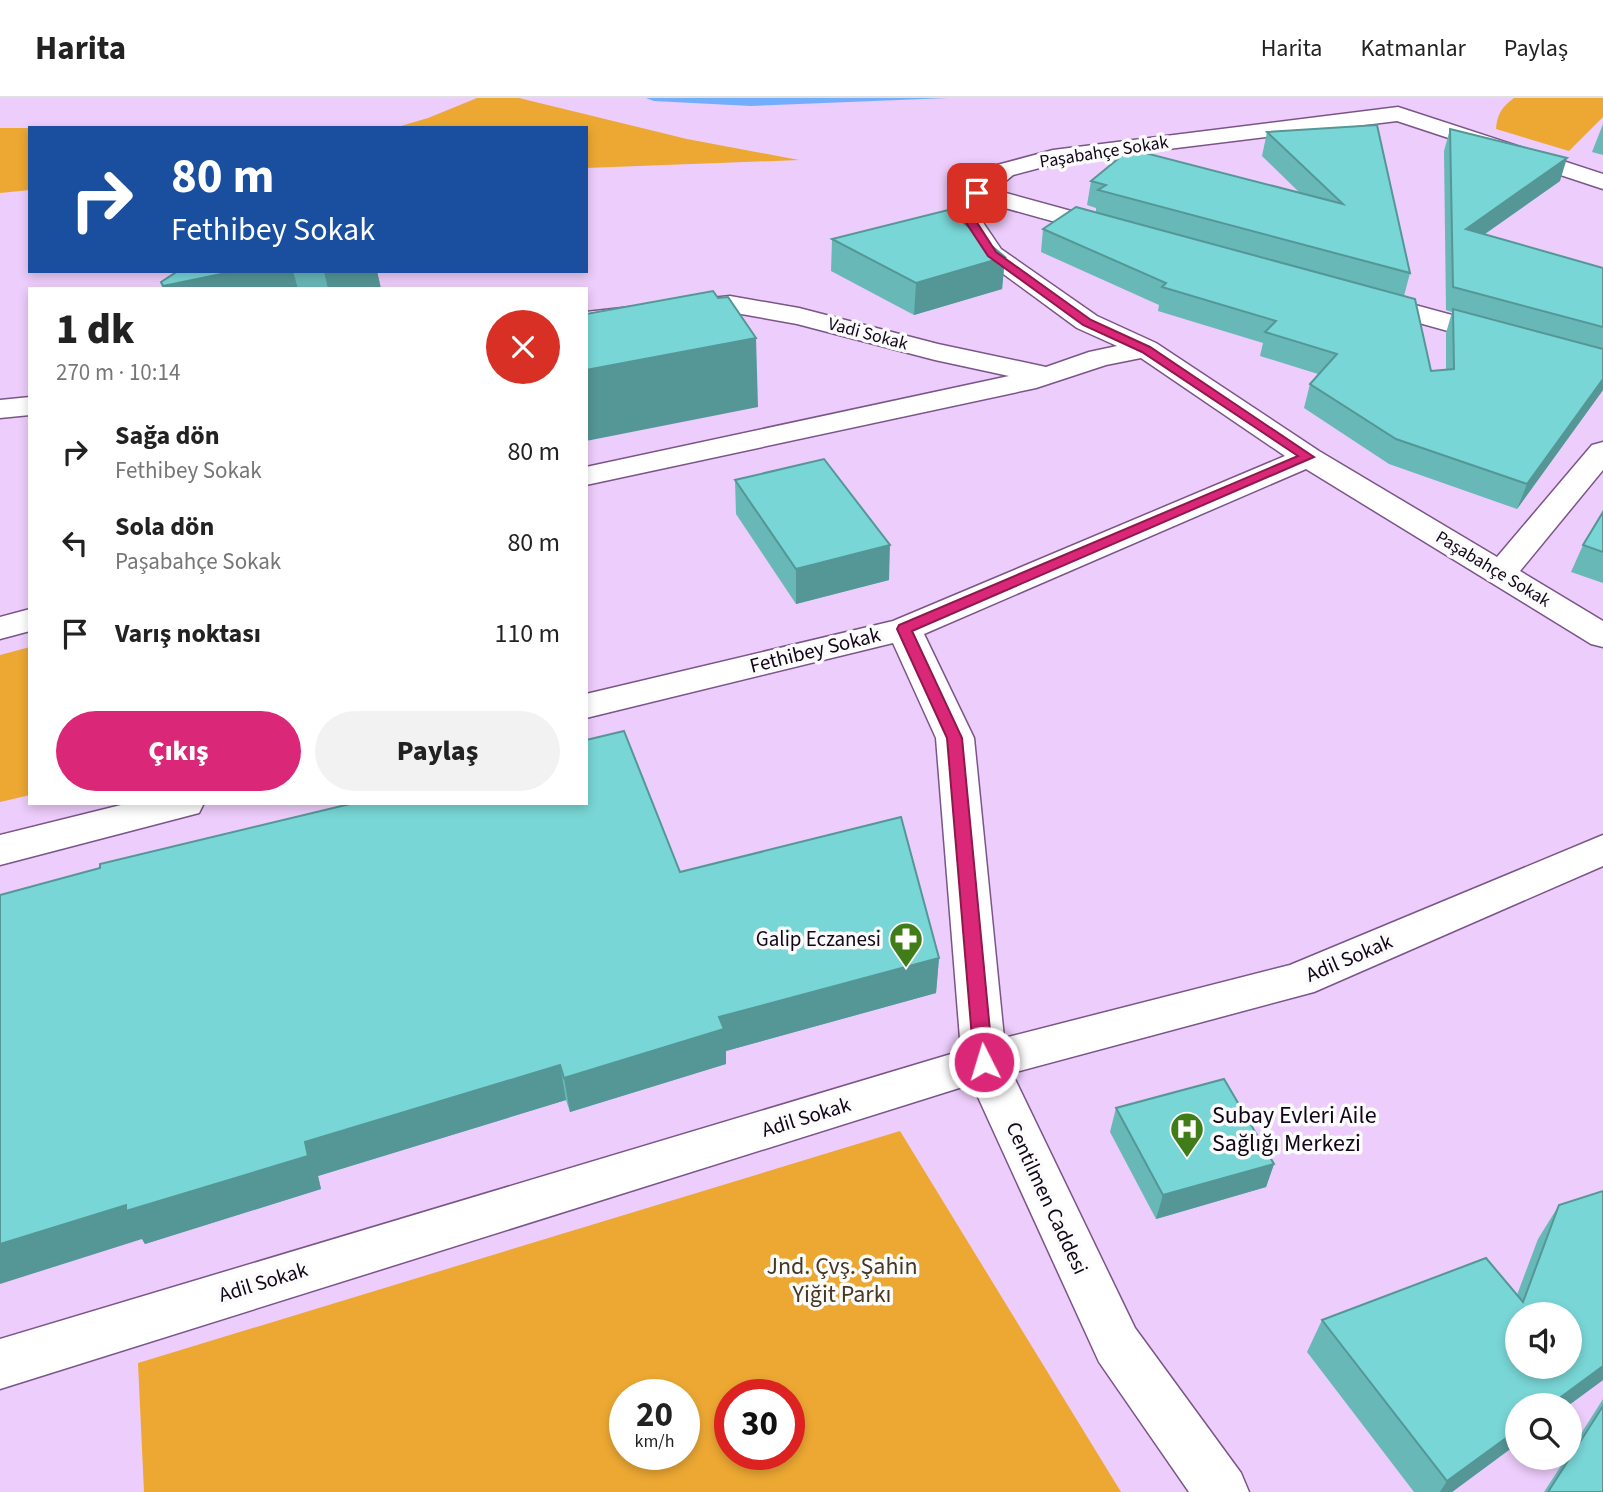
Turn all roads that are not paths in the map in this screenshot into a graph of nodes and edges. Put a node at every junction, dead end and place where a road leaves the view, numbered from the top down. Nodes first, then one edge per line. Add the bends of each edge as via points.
1 (1603, 182) edge
2 (977, 193) junction
3 (1137, 237) edge
4 (1336, 292) edge
5 (588, 320) edge
6 (1146, 349) junction
7 (1603, 365) edge
8 (1048, 376) junction
9 (28, 406) edge
10 (0, 409) edge
11 (1603, 451) edge
12 (1307, 457) junction
13 (588, 476) edge
14 (1500, 573) junction
15 (28, 621) edge
16 (0, 628) edge
17 (904, 629) junction
18 (1603, 636) edge
19 (588, 706) edge
20 (177, 805) edge
21 (0, 850) edge
22 (1603, 850) edge
23 (984, 1062) junction
24 (0, 1364) edge
25 (1222, 1492) edge

1 - 2 street, Paşabahçe Sokak via 1398,114 1060,155 1005,170
2 - 3 street
2 - 6 street, Paşabahçe Sokak via 970,221 992,254 1087,322
4 - 7 street
5 - 8 street, Vadi Sokak via 730,304 799,316
6 - 8 street via 1099,358
6 - 12 street, Paşabahçe Sokak
8 - 13 street
9 - 10 street
11 - 14 street
12 - 14 street, Paşabahçe Sokak
12 - 17 street, Fethibey Sokak
14 - 18 street, Paşabahçe Sokak
15 - 16 street
17 - 19 street, Fethibey Sokak
17 - 23 street, Centilmen Caddesi via 955,738
20 - 21 street
22 - 23 street, Adil Sokak via 1299,980
23 - 24 street, Adil Sokak
23 - 25 street, Centilmen Caddesi via 1117,1345

